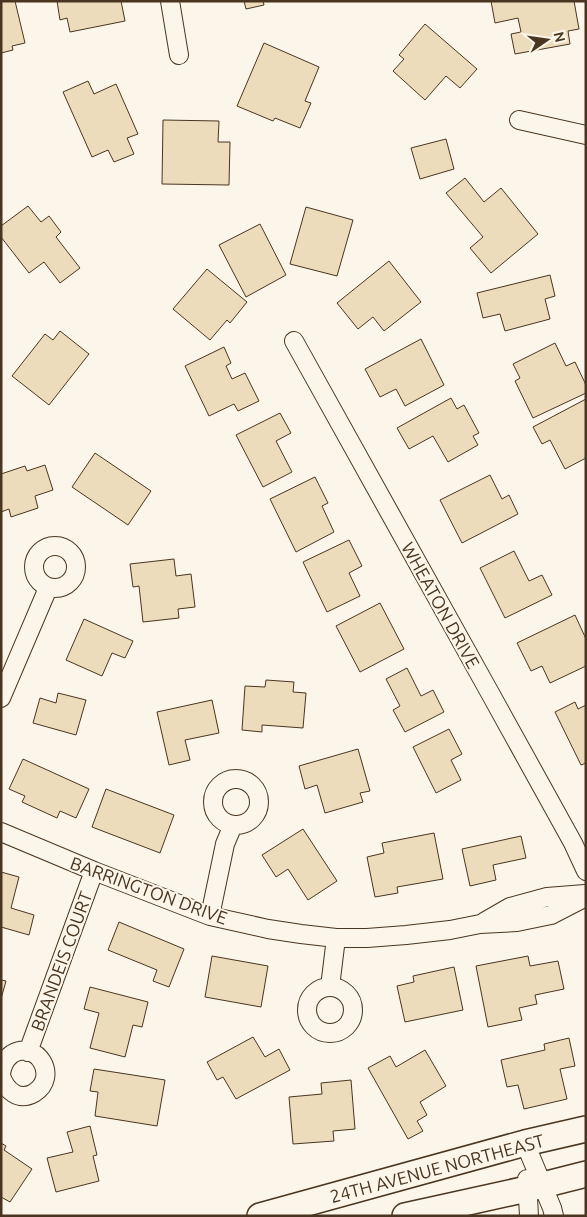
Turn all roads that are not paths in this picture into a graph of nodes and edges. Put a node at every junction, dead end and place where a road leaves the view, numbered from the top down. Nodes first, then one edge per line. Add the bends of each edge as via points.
1 (170, 1) edge
2 (179, 54) dead end
3 (519, 120) dead end
4 (586, 135) edge
5 (294, 341) dead end
6 (48, 588) dead end
7 (1, 698) edge
8 (233, 825) dead end
9 (1, 832) edge
10 (94, 871) junction
11 (586, 871) edge
12 (586, 895) edge
13 (210, 916) junction
14 (336, 938) junction
15 (330, 987) dead end
16 (28, 1052) junction
17 (1, 1075) edge
18 (586, 1129) edge
19 (525, 1144) junction
20 (586, 1174) edge
21 (535, 1187) junction
22 (260, 1216) edge
23 (405, 1216) edge
24 (529, 1216) edge
25 (554, 1216) edge

1 - 2 street
3 - 4 street
5 - 11 street, WHEATON DRIVE
6 - 7 street
8 - 13 street via 225,844
9 - 10 street, BARRINGTON DRIVE
10 - 13 street, BARRINGTON DRIVE
10 - 16 street, BRANDEIS COURT
12 - 14 street, BARRINGTON DRIVE via 547,897 510,907 480,924 450,930
13 - 14 street, BARRINGTON DRIVE via 268,929
14 - 15 street
16 - 17 street, BRANDEIS COURT via 16,1052 7,1058
16 - 17 street, BRANDEIS COURT via 37,1055 45,1067 44,1084 38,1090 30,1095 15,1094 8,1090
18 - 19 street, 24TH AVENUE NORTHEAST
19 - 21 street
19 - 22 street, 24TH AVENUE NORTHEAST
20 - 21 street
21 - 23 street
21 - 24 street
21 - 25 street via 552,1208

